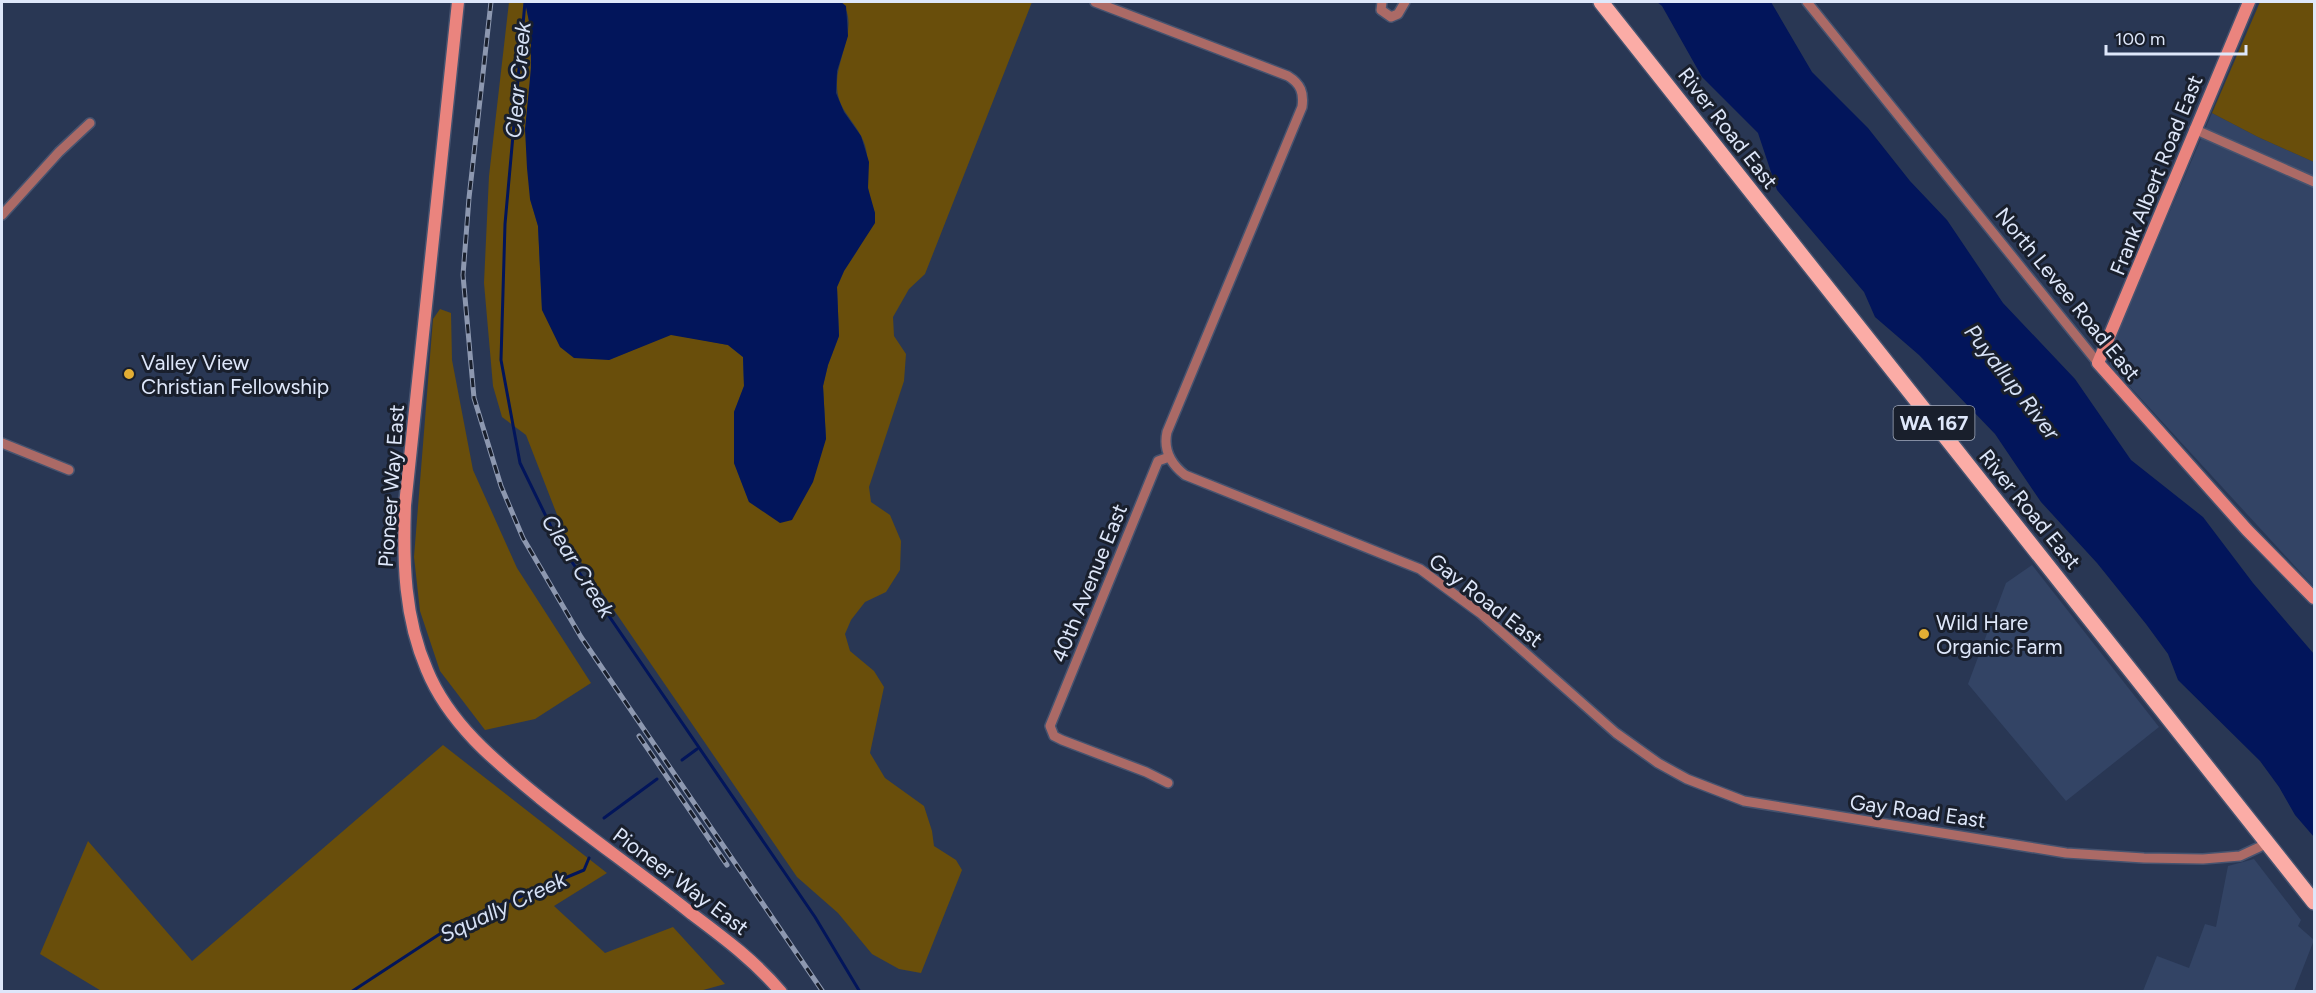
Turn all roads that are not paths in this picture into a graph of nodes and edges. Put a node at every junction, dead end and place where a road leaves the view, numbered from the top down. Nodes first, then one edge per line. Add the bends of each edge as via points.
1 (458, 2) edge
2 (1095, 2) edge
3 (1382, 2) edge
4 (1405, 2) edge
5 (1600, 2) edge
6 (1808, 2) edge
7 (2249, 2) edge
8 (90, 123) dead end
9 (2194, 129) junction
10 (2314, 182) edge
11 (2, 215) edge
12 (2098, 363) junction
13 (2, 443) edge
14 (1169, 457) junction
15 (69, 470) dead end
16 (2314, 598) edge
17 (1168, 783) dead end
18 (2268, 843) junction
19 (2314, 902) edge
20 (781, 992) edge

1 - 20 main road, Pioneer Way East via 405,505 405,583 418,648 452,712 492,756 561,815 740,950
2 - 14 street via 1288,76 1302,91 1302,107 1167,432 1165,446
3 - 4 street via 1381,10 1391,17 1398,14
5 - 18 main road, River Road East / WA 167
6 - 12 street, North Levee Road East
7 - 9 main road, Frank Albert Road East
8 - 11 street
9 - 10 street
9 - 12 main road, Frank Albert Road East
12 - 16 main road, North Levee Road East via 2247,530
13 - 15 street
14 - 17 street, 40th Avenue East via 1158,461 1050,726 1054,736 1062,740
14 - 18 street, Gay Road East via 1179,470 1195,479 1420,569 1480,613 1616,734 1658,763 1727,794 1766,806 2066,853 2203,859 2240,856
18 - 19 main road, River Road East / WA 167

